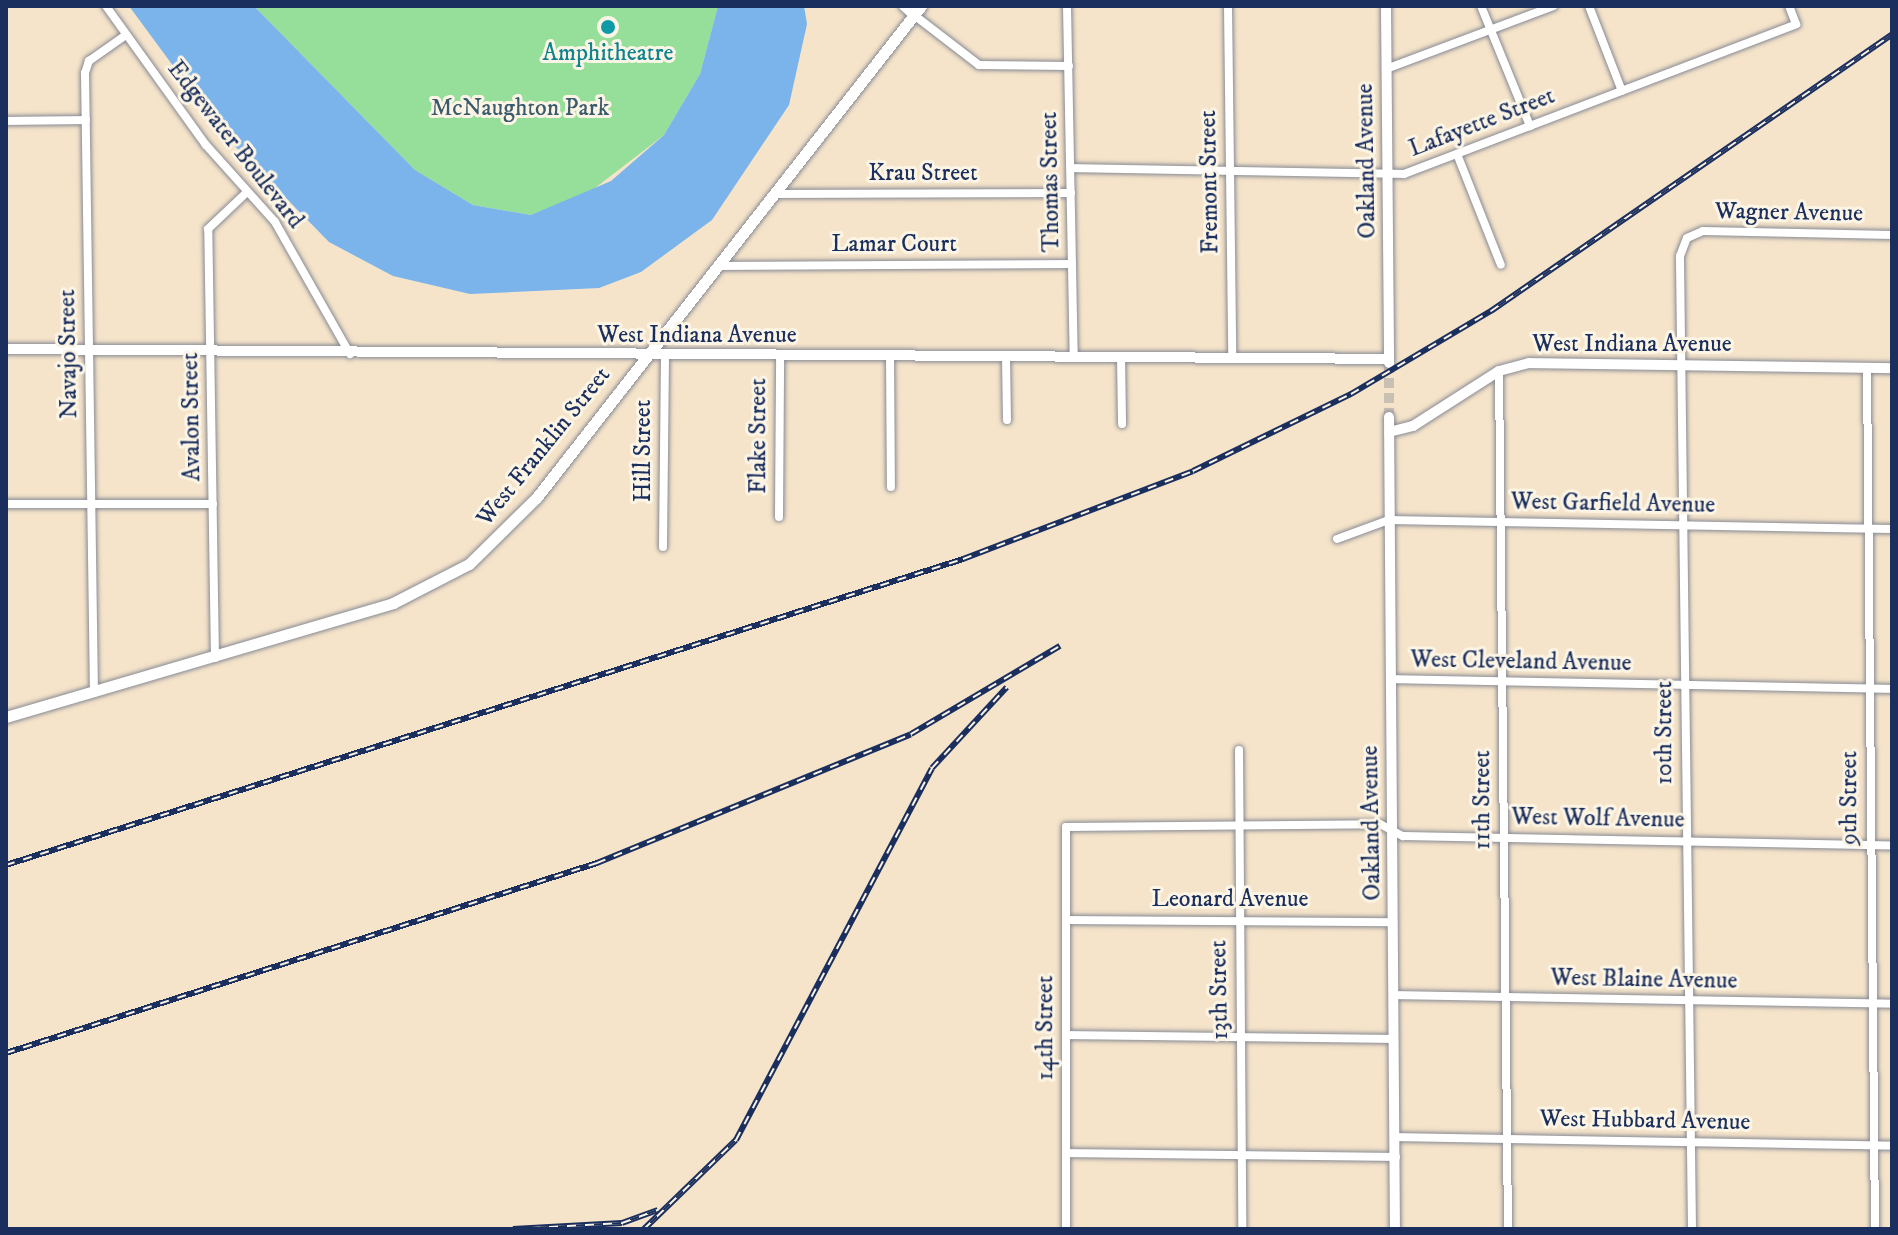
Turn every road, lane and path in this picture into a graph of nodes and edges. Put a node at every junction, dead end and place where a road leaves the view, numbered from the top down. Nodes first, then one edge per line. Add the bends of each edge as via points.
1 (106, 6) edge
2 (904, 6) edge
3 (1067, 6) edge
4 (1228, 6) edge
5 (1386, 6) edge
6 (1481, 6) edge
7 (1554, 6) edge
8 (1589, 6) edge
9 (1789, 6) edge
10 (918, 11) edge
11 (1490, 31) junction
12 (126, 35) junction
13 (1069, 66) junction
14 (1386, 69) junction
15 (1622, 91) junction
16 (86, 120) junction
17 (6, 121) edge
18 (1530, 126) junction
19 (1457, 154) junction
20 (1071, 168) junction
21 (1228, 169) junction
22 (1387, 173) junction
23 (247, 192) junction
24 (1071, 193) junction
25 (774, 194) junction
26 (1892, 235) edge
27 (1687, 238) joint
28 (1072, 264) junction
29 (1501, 265) dead end
30 (716, 266) junction
31 (6, 349) edge
32 (88, 351) junction
33 (212, 352) junction
34 (350, 354) junction
35 (647, 356) junction
36 (665, 356) junction
37 (780, 356) junction
38 (890, 356) junction
39 (1006, 357) junction
40 (1121, 357) junction
41 (1074, 358) junction
42 (1232, 358) junction
43 (1389, 361) joint
44 (1682, 364) junction
45 (1867, 368) junction
46 (1892, 368) edge
47 (1499, 371) junction
48 (1389, 417) tunnel mouth
49 (1007, 420) dead end
50 (1122, 424) dead end
51 (1389, 432) junction
52 (891, 487) dead end
53 (92, 503) junction
54 (6, 504) edge
55 (213, 504) junction
56 (779, 517) dead end
57 (1389, 520) junction
58 (1501, 522) junction
59 (1685, 525) junction
60 (1868, 529) junction
61 (1892, 529) edge
62 (1337, 539) dead end
63 (663, 547) dead end
64 (215, 659) junction
65 (1390, 679) junction
66 (1503, 682) junction
67 (1685, 686) junction
68 (1871, 689) junction
69 (1892, 689) edge
70 (94, 693) junction
71 (6, 717) edge
72 (1239, 750) dead end
73 (1240, 825) junction
74 (1066, 827) joint
75 (1391, 831) junction
76 (1502, 837) junction
77 (1686, 841) junction
78 (1870, 845) junction
79 (1892, 845) edge
80 (1239, 918) junction
81 (1066, 920) junction
82 (1393, 922) junction
83 (1395, 995) junction
84 (1506, 998) junction
85 (1687, 1001) junction
86 (1871, 1003) junction
87 (1892, 1004) edge
88 (1066, 1035) junction
89 (1240, 1037) junction
90 (1394, 1039) junction
91 (1396, 1137) junction
92 (1507, 1139) junction
93 (1690, 1142) junction
94 (1873, 1145) junction
95 (1892, 1146) edge
96 (1066, 1153) junction
97 (1242, 1155) junction
98 (1396, 1157) junction
99 (1066, 1229) edge
100 (1242, 1229) edge
101 (1395, 1229) edge
102 (1508, 1229) edge
103 (1692, 1229) edge
104 (1875, 1229) edge

1 - 12 street, Edgewater Boulevard
2 - 10 street
3 - 13 street, Thomas Street
4 - 21 street, Fremont Street
5 - 14 street, Oakland Avenue
6 - 11 street
7 - 11 street
8 - 15 street
9 - 15 street, Lafayette Street via 1796,24
10 - 13 street via 979,65
10 - 25 main road, West Franklin Street
11 - 14 street
11 - 18 street
12 - 16 street, Navajo Street via 89,61
12 - 23 street, Edgewater Boulevard
13 - 20 street, Thomas Street
14 - 22 street, Oakland Avenue
15 - 18 street, Lafayette Street
16 - 17 street
16 - 32 street, Navajo Street
18 - 19 street, Lafayette Street
19 - 22 street, Lafayette Street
19 - 29 street
20 - 21 street, Lafayette Street
20 - 24 street, Thomas Street
21 - 22 street, Lafayette Street
21 - 42 street, Fremont Street
22 - 43 street, Oakland Avenue
23 - 33 street, Avalon Street via 208,229
23 - 34 street, Edgewater Boulevard via 275,222
24 - 25 street, Krau Street
24 - 28 street, Thomas Street
25 - 30 main road, West Franklin Street
26 - 27 street, Wagner Avenue via 1703,231
27 - 44 street, 10th Street via 1679,265
28 - 30 street, Lamar Court
28 - 41 street, Thomas Street
30 - 35 main road, West Franklin Street
31 - 32 street, West Indiana Avenue
32 - 33 street, West Indiana Avenue
32 - 53 street, Navajo Street
33 - 34 street, West Indiana Avenue
33 - 55 street, Avalon Street
34 - 35 street, West Indiana Avenue
35 - 36 street, West Indiana Avenue
35 - 64 main road, West Franklin Street via 521,516 469,564 393,603
36 - 37 street, West Indiana Avenue
36 - 63 street, Hill Street
37 - 38 street, West Indiana Avenue
37 - 56 street, Flake Street
38 - 39 street, West Indiana Avenue
38 - 52 street
39 - 41 street, West Indiana Avenue
39 - 49 street
40 - 41 street, West Indiana Avenue
40 - 42 street, West Indiana Avenue
40 - 50 street
42 - 43 street, West Indiana Avenue
44 - 45 street, West Indiana Avenue
44 - 47 street, West Indiana Avenue via 1529,363
44 - 59 street, 10th Street
45 - 46 street, West Indiana Avenue
45 - 60 street, 9th Street
47 - 51 street, West Indiana Avenue via 1413,426
47 - 58 street, 11th Street
48 - 51 street, Oakland Avenue
51 - 57 street, Oakland Avenue
53 - 54 street
53 - 55 street
53 - 70 street, Navajo Street
55 - 64 street, Avalon Street
57 - 58 street, West Garfield Avenue
57 - 62 street, West Garfield Avenue
57 - 65 street, Oakland Avenue
58 - 59 street, West Garfield Avenue
58 - 66 street, 11th Street
59 - 60 street, West Garfield Avenue
59 - 67 street, 10th Street
60 - 61 street, West Garfield Avenue
60 - 68 street, 9th Street
64 - 70 main road, West Franklin Street
65 - 66 street, West Cleveland Avenue
65 - 75 street, Oakland Avenue
66 - 67 street, West Cleveland Avenue
66 - 76 street, 11th Street
67 - 68 street, West Cleveland Avenue
67 - 77 street, 10th Street
68 - 69 street, West Cleveland Avenue
68 - 78 street, 9th Street
70 - 71 main road, West Franklin Street
72 - 73 street, 13th Street
73 - 74 street, West Wolf Avenue
73 - 75 street, West Wolf Avenue via 1380,824
73 - 80 street, 13th Street
74 - 81 street, 14th Street
75 - 76 street, West Wolf Avenue
75 - 82 street, Oakland Avenue
76 - 77 street, West Wolf Avenue
76 - 84 street, 11th Street
77 - 78 street, West Wolf Avenue
77 - 85 street, 10th Street
78 - 79 street, West Wolf Avenue
78 - 86 street, 9th Street
80 - 81 street, Leonard Avenue
80 - 82 street, Leonard Avenue
80 - 89 street, 13th Street
81 - 88 street, 14th Street
82 - 83 street, Oakland Avenue
83 - 84 street, West Blaine Avenue
83 - 90 street, Oakland Avenue
84 - 85 street, West Blaine Avenue
84 - 92 street, 11th Street
85 - 86 street, West Blaine Avenue
85 - 93 street, 10th Street
86 - 87 street, West Blaine Avenue
86 - 94 street, 9th Street
88 - 89 street
88 - 96 street, 14th Street
89 - 90 street
89 - 97 street, 13th Street
90 - 91 street, Oakland Avenue
91 - 92 street, West Hubbard Avenue
91 - 98 street, Oakland Avenue
92 - 93 street, West Hubbard Avenue
92 - 102 street, 11th Street
93 - 94 street, West Hubbard Avenue
93 - 103 street, 10th Street
94 - 95 street, West Hubbard Avenue
94 - 104 street, 9th Street
96 - 97 street
96 - 99 street, 14th Street
97 - 98 street
97 - 100 street, 13th Street
98 - 101 street, Oakland Avenue

